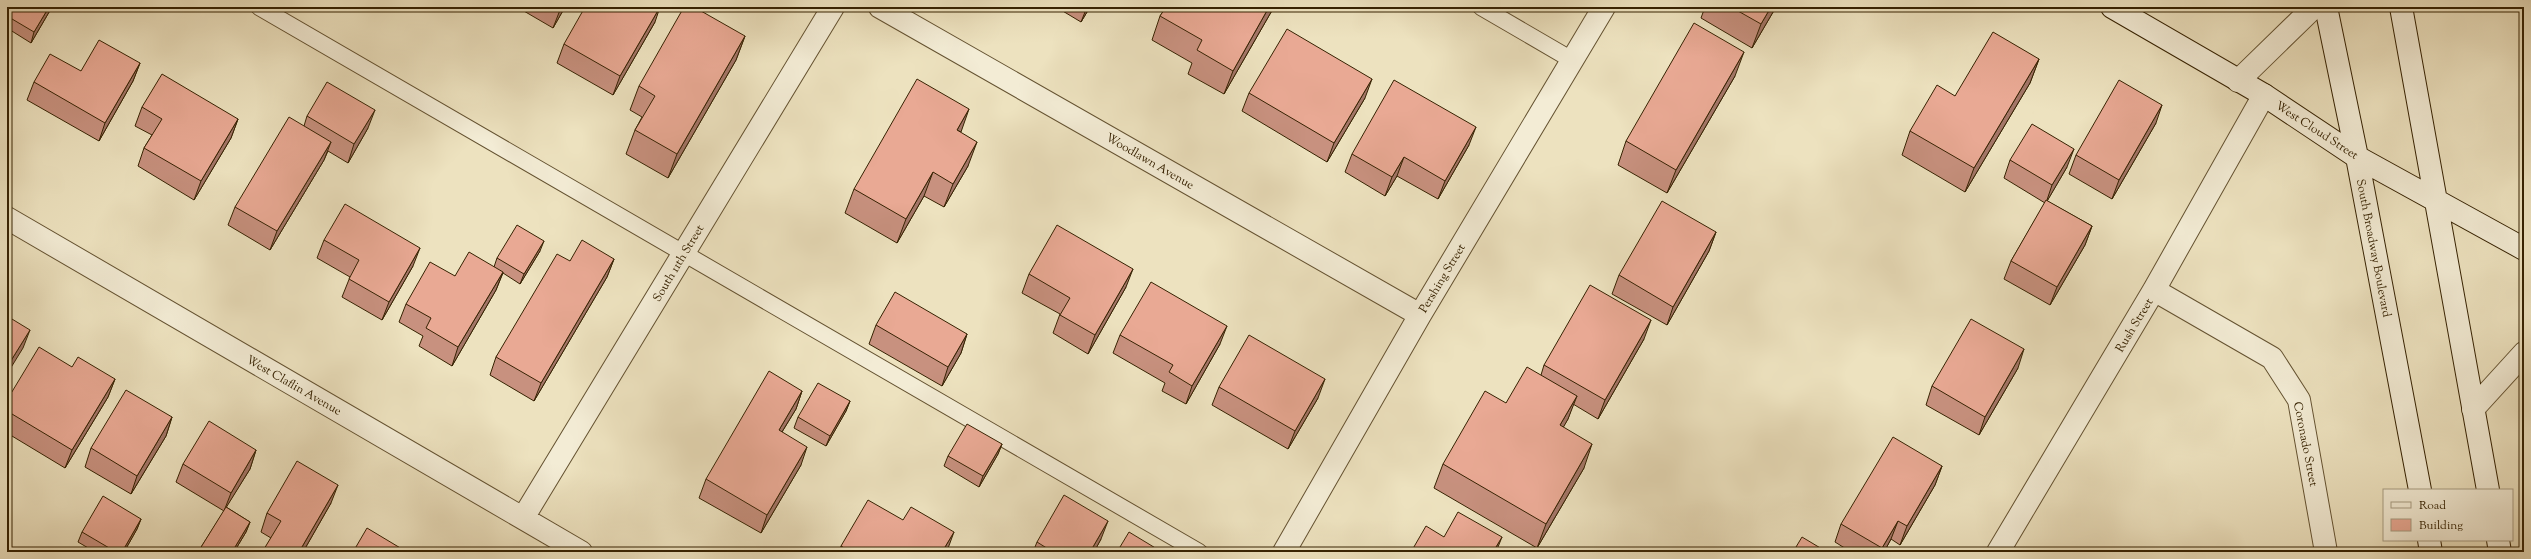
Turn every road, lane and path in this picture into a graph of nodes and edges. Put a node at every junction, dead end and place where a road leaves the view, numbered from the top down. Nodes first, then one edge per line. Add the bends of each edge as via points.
1 (259, 7) edge
2 (833, 7) edge
3 (880, 7) edge
4 (1481, 7) edge
5 (1604, 7) edge
6 (2112, 7) edge
7 (2314, 7) edge
8 (2326, 7) edge
9 (2401, 7) edge
10 (1572, 60) junction
11 (2238, 81) junction
12 (2264, 95) junction
13 (2357, 157) junction
14 (2436, 201) junction
15 (7, 218) edge
16 (2524, 249) edge
17 (684, 253) junction
18 (2154, 290) junction
19 (1420, 315) junction
20 (2524, 354) edge
21 (2473, 409) junction
22 (2420, 489) edge
23 (2488, 489) edge
24 (523, 518) junction
25 (2429, 541) edge
26 (2498, 541) edge
27 (581, 552) edge
28 (1199, 552) edge
29 (1284, 552) edge
30 (1998, 552) edge
31 (2326, 552) edge
32 (2431, 552) edge
33 (2500, 552) edge

1 - 17 lane
2 - 17 street, South 11th Street
3 - 19 street, Woodlawn Avenue
4 - 10 lane
5 - 10 street, Pershing Street
6 - 11 street, West Cloud Street
7 - 11 street
8 - 13 street, South Broadway Boulevard
9 - 14 street
10 - 19 street, Pershing Street
11 - 12 street, West Cloud Street
12 - 13 street, West Cloud Street
12 - 18 street, Rush Street
13 - 14 street, West Cloud Street
13 - 22 street, South Broadway Boulevard
14 - 16 street, West Cloud Street
14 - 21 street
15 - 24 street, West Claflin Avenue
17 - 24 street, South 11th Street
17 - 28 lane
18 - 30 street, Rush Street
18 - 31 street, Coronado Street via 2272,358 2299,400
19 - 29 street, Pershing Street
20 - 21 street
21 - 23 street
24 - 27 street, West Claflin Avenue
25 - 32 street
26 - 33 street

